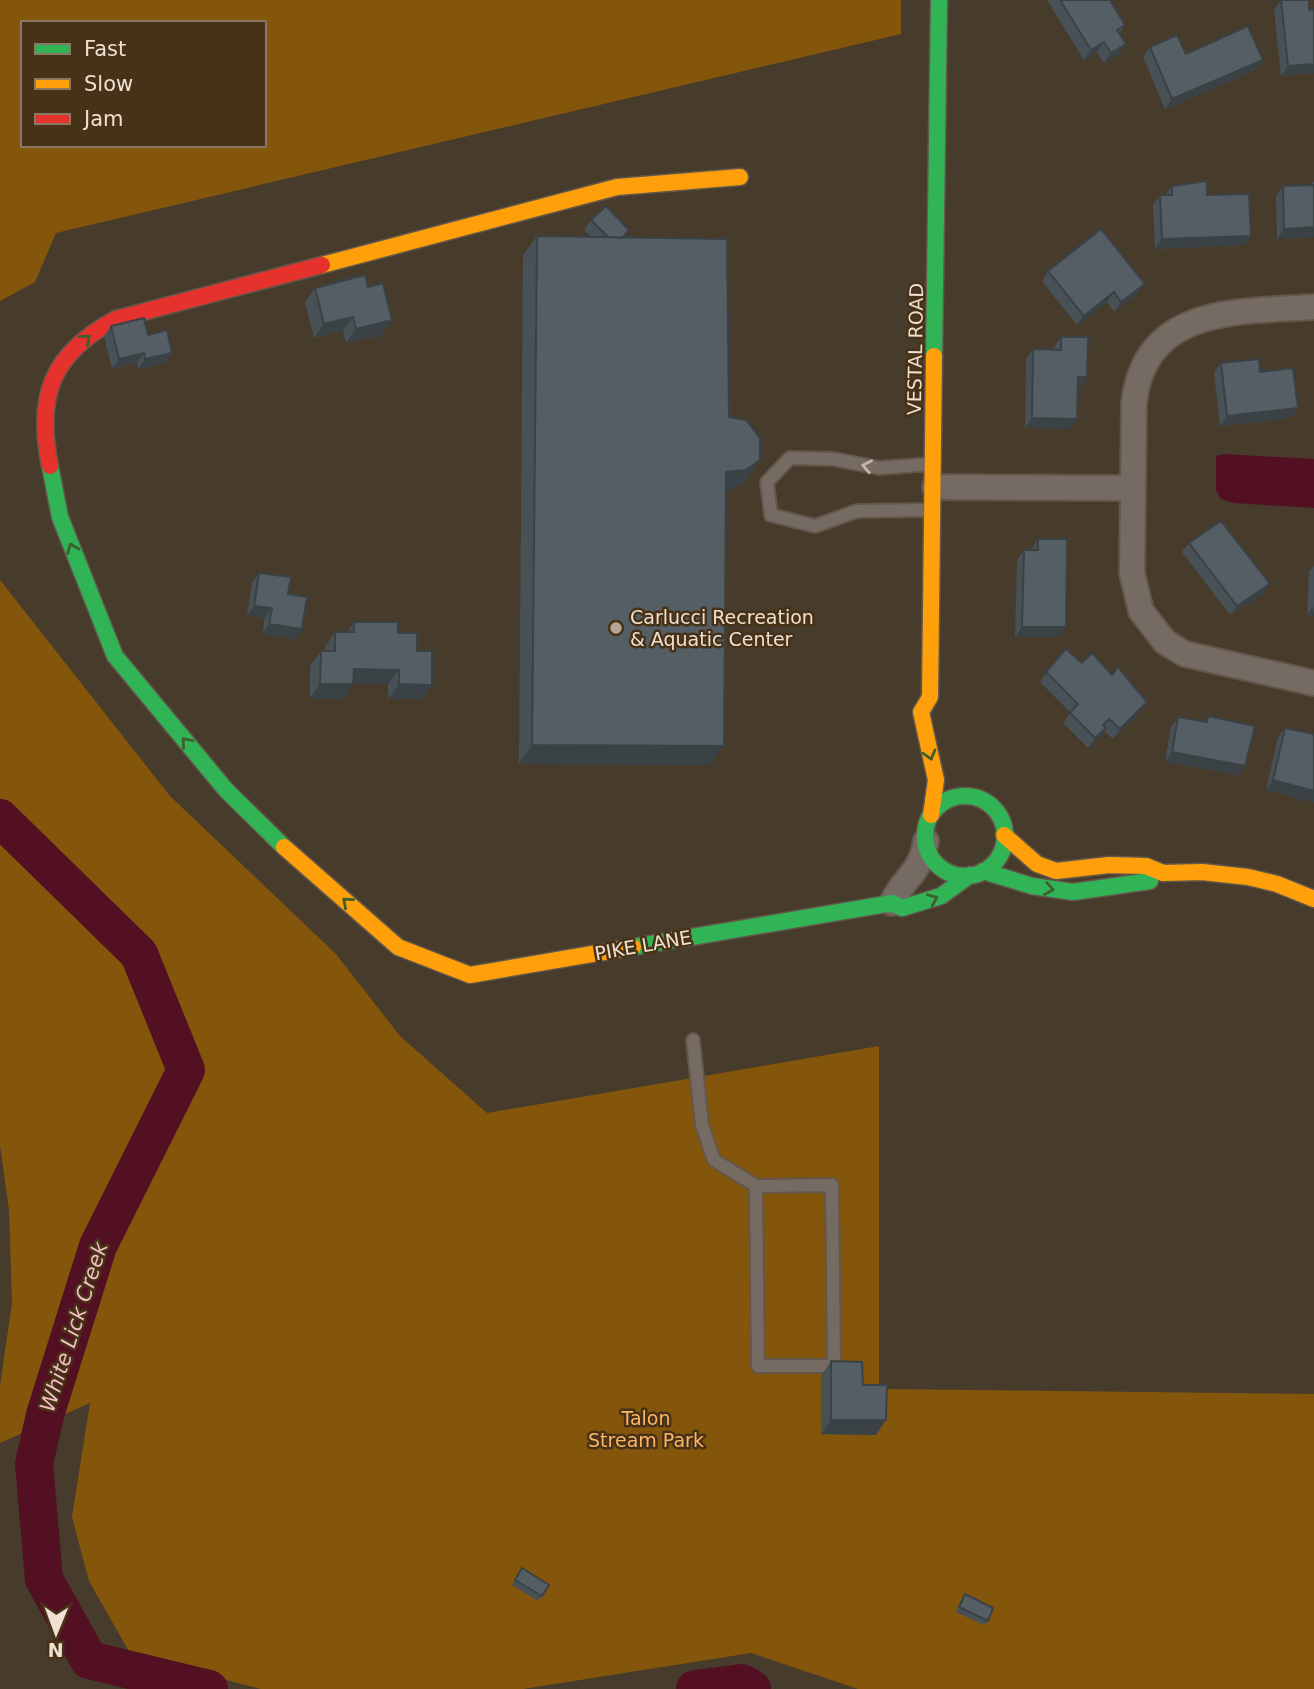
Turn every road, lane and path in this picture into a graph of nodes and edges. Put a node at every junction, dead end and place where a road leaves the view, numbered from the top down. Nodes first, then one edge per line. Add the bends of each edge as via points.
1 (939, 0) edge
2 (740, 177) dead end
3 (1314, 307) edge
4 (935, 487) junction
5 (1133, 488) junction
6 (1314, 683) edge
7 (930, 697) junction
8 (940, 712) dead end
9 (965, 779) dead end
10 (981, 799) junction
11 (932, 815) junction
12 (1004, 835) junction
13 (926, 841) junction
14 (977, 873) junction
15 (1163, 873) junction
16 (1314, 899) edge
17 (892, 903) junction
18 (693, 1040) dead end
19 (755, 1186) junction

1 - 4 street, VESTAL ROAD
17 -> 2 street, PIKE LANE via 470,975 398,947 226,790 115,656 60,517 43,430 46,399 63,360 92,332 116,319 617,187
3 - 5 street via 1213,314 1168,336 1151,355 1135,394
4 -> 4 lane via 834,459 790,458 767,482 771,515 815,526
4 - 5 street
4 - 7 street, VESTAL ROAD
5 - 6 street via 1133,589 1154,631 1165,642 1200,659
7 - 8 street
7 -> 11 street, VESTAL ROAD via 921,712 936,780
9 - 10 street
10 - 11 street via 956,797
10 - 12 street via 999,814
11 - 13 street
12 - 14 street via 1000,855
12 - 15 street via 1027,857 1056,871 1109,865 1146,866
13 - 14 street via 943,869
13 - 17 street via 920,866
14 -> 15 street via 1073,892 1147,883
17 -> 14 street, PIKE LANE via 902,908 919,904
15 - 16 street via 1248,877
18 - 19 lane via 702,1125 714,1160
19 - 19 lane via 758,1366 834,1366 832,1185

